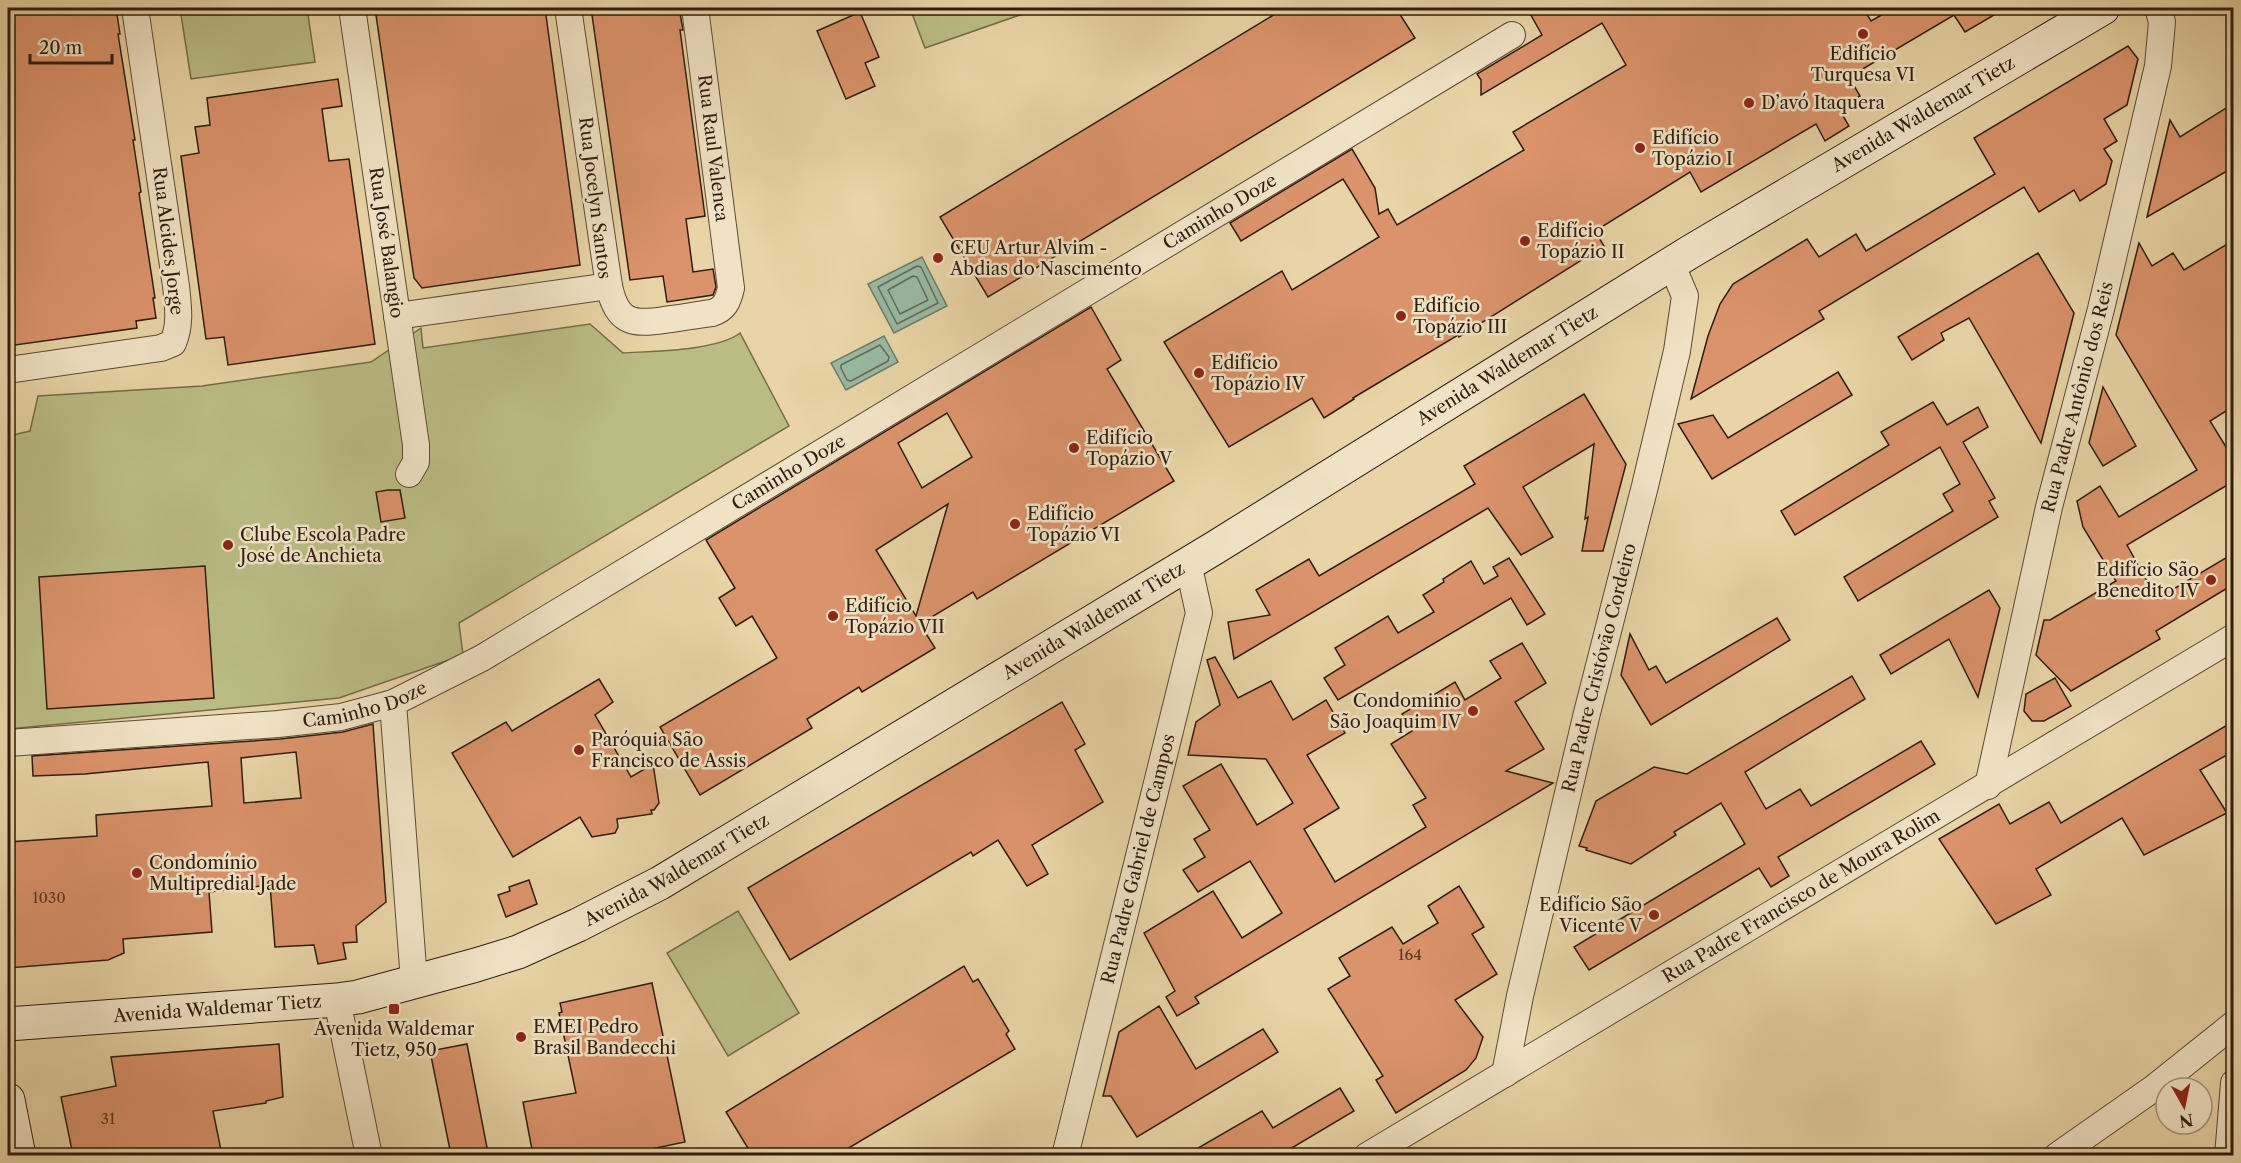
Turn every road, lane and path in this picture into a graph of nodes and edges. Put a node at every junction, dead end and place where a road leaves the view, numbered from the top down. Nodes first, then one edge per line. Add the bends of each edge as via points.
1 (135, 8) edge
2 (352, 8) edge
3 (568, 8) edge
4 (695, 8) edge
5 (2103, 8) edge
6 (2158, 8) edge
7 (1512, 35) dead end
8 (1671, 263) junction
9 (609, 286) junction
10 (397, 316) junction
11 (8, 370) edge
12 (409, 474) dead end
13 (1188, 563) junction
14 (2234, 638) edge
15 (393, 703) junction
16 (8, 743) edge
17 (1988, 786) junction
18 (414, 981) junction
19 (337, 1000) junction
20 (8, 1024) edge
21 (2234, 1024) edge
22 (1505, 1074) junction
23 (2234, 1083) edge
24 (8, 1100) edge
25 (19, 1155) edge
26 (369, 1155) edge
27 (1065, 1155) edge
28 (1367, 1155) edge
29 (2056, 1155) edge
30 (2228, 1155) edge

1 - 11 street, Rua Alcides Jorge via 176,286 176,336 173,343 161,348
2 - 10 street, Rua José Balangio
3 - 9 street, Rua Jocelyn Santos
4 - 9 street, Rua Raul Valenca via 731,288 728,300 722,310 712,313 642,323 620,314
5 - 8 street, Avenida Waldemar Tietz
6 - 17 street, Rua Padre Antônio dos Reis via 2162,22 2158,66 2049,507
7 - 15 street, Caminho Doze via 482,658
8 - 13 street, Avenida Waldemar Tietz
8 - 22 street, Rua Padre Cristóvão Cordeiro via 1685,296 1677,351 1587,713
9 - 10 street, Rua Jocelyn Santos
10 - 12 street, Rua José Balangio via 416,445 416,462
13 - 18 street, Avenida Waldemar Tietz via 660,884 518,952
13 - 27 street, Rua Padre Gabriel de Campos via 1199,613
14 - 17 street, Rua Padre Francisco de Moura Rolim
15 - 16 street, Caminho Doze via 341,717 278,724
15 - 18 street
17 - 22 street, Rua Padre Francisco de Moura Rolim
18 - 19 street, Avenida Waldemar Tietz
19 - 20 street, Avenida Waldemar Tietz
19 - 26 street
21 - 29 street via 2154,1088
22 - 28 street, Rua Padre Francisco de Moura Rolim
23 - 30 street
24 - 25 street

